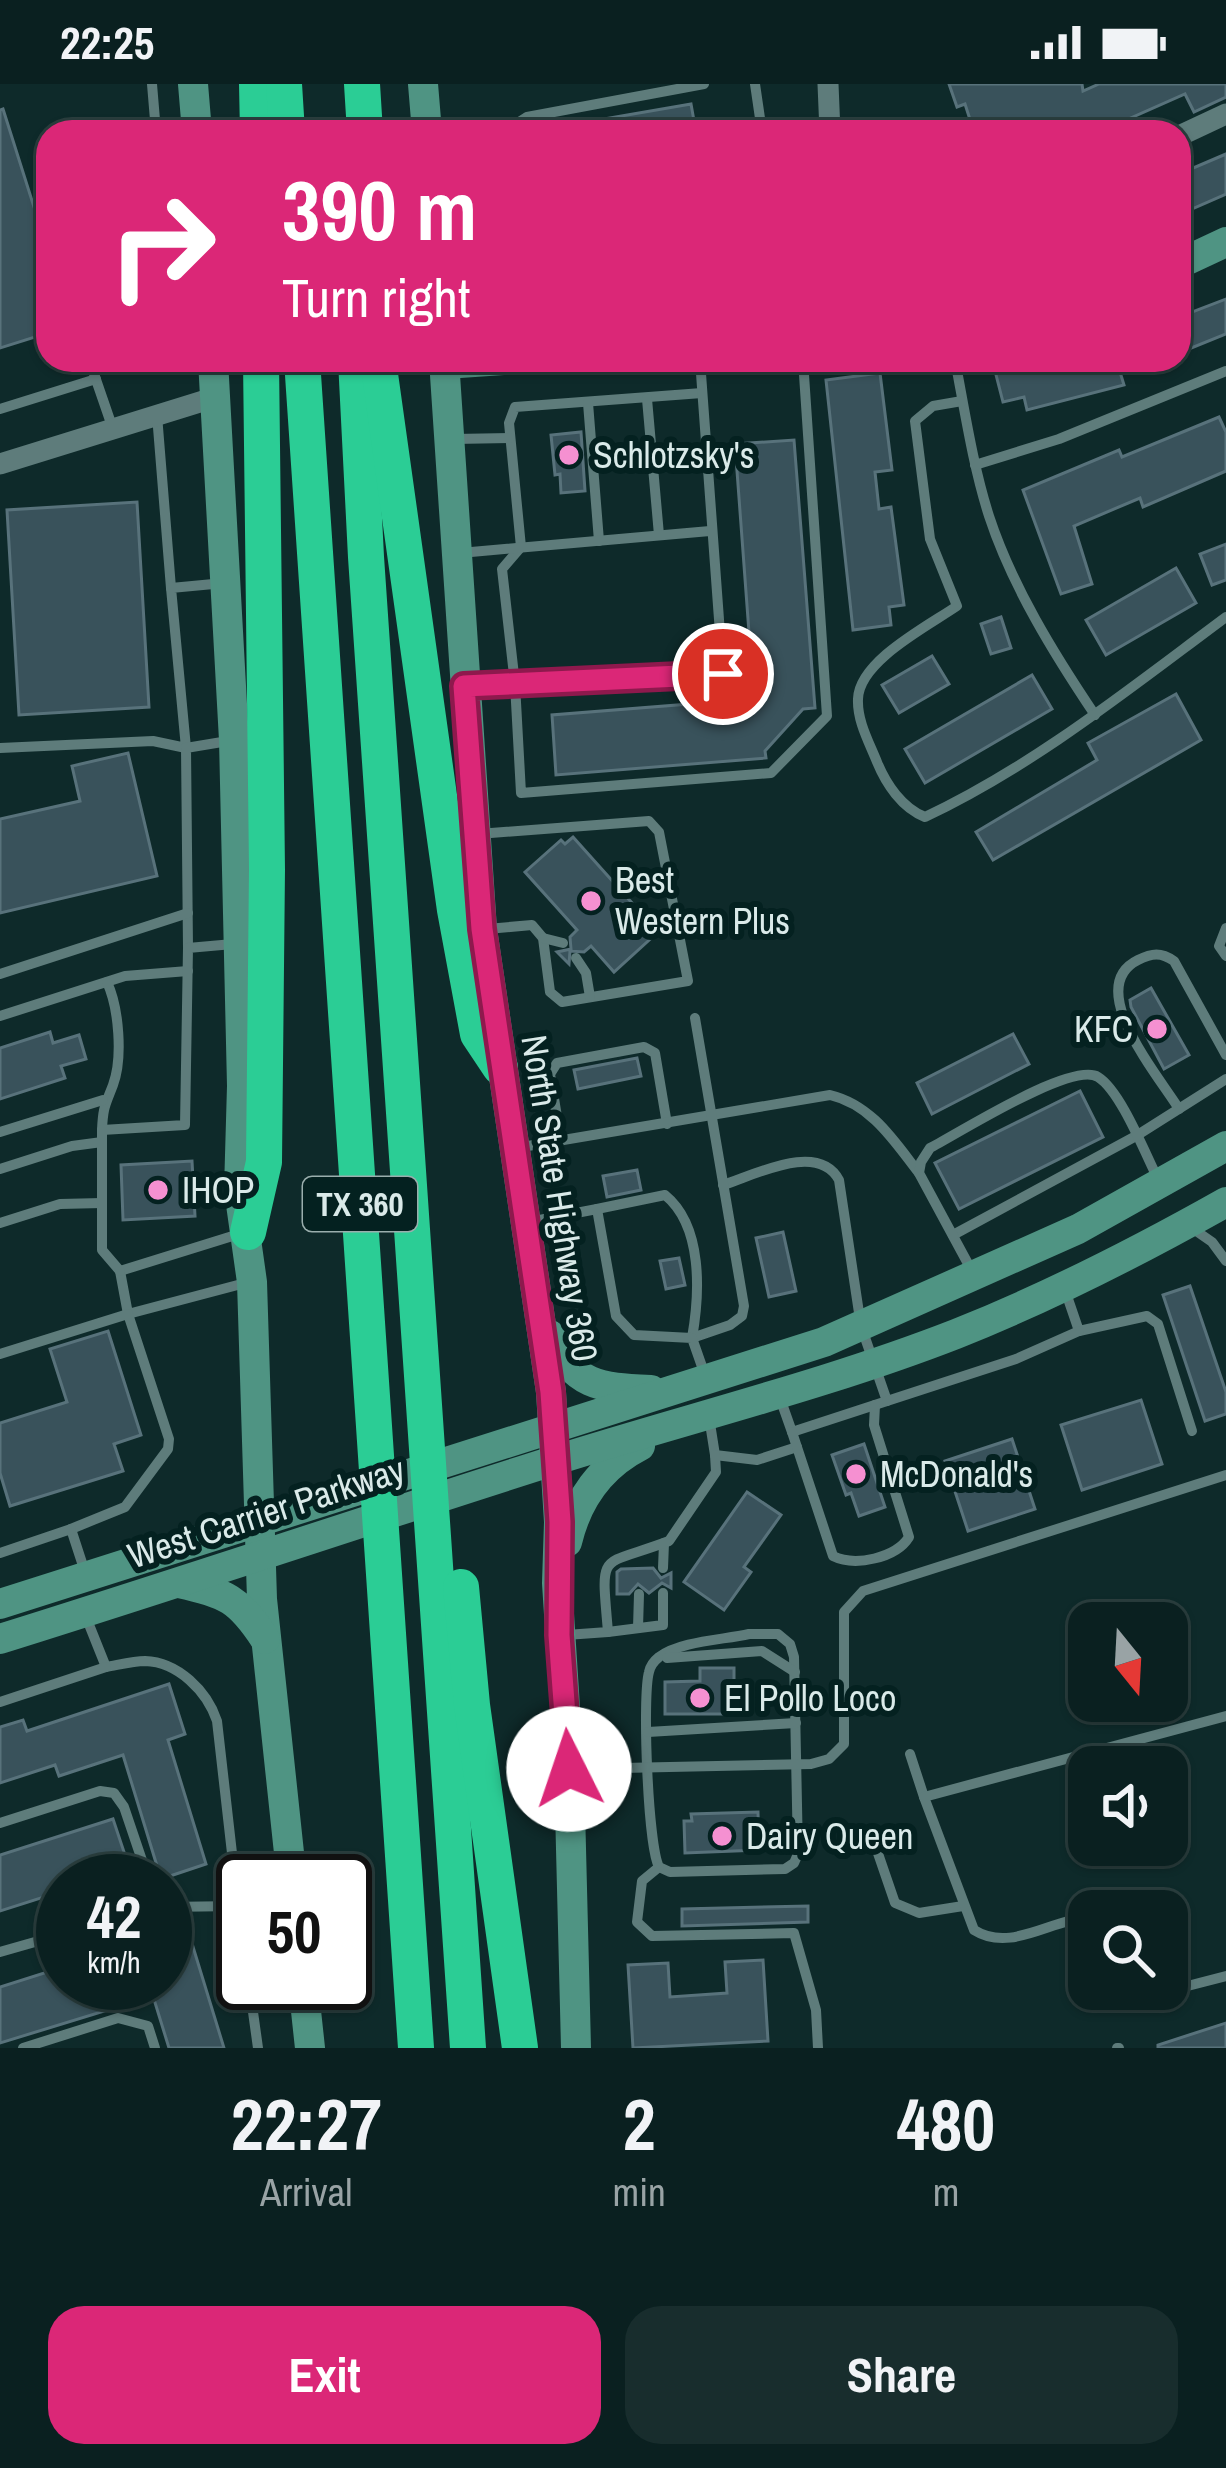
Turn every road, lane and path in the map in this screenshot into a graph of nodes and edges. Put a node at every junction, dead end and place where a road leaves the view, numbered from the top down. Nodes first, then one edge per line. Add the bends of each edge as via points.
1 (152, 84) edge
2 (193, 84) edge
3 (257, 84) edge
4 (284, 84) edge
5 (343, 84) edge
6 (362, 84) edge
7 (423, 84) edge
8 (704, 84) edge
9 (755, 84) edge
10 (828, 84) edge
11 (1226, 114) edge
12 (155, 120) edge
13 (195, 120) edge
14 (258, 120) edge
15 (286, 120) edge
16 (344, 120) edge
17 (364, 120) edge
18 (426, 120) edge
19 (522, 120) edge
20 (760, 120) edge
21 (830, 120) edge
22 (1191, 130) edge
23 (1226, 242) edge
24 (1191, 258) edge
25 (1226, 371) edge
26 (93, 372) edge
27 (214, 372) edge
28 (261, 372) edge
29 (303, 372) edge
30 (357, 372) edge
31 (380, 372) edge
32 (446, 372) edge
33 (701, 372) edge
34 (803, 372) edge
35 (957, 372) edge
36 (96, 380) junction
37 (702, 392) junction
38 (216, 397) junction
39 (647, 399) junction
40 (962, 401) junction
41 (587, 403) junction
42 (0, 409) edge
43 (157, 416) junction
44 (112, 429) junction
45 (510, 438) junction
46 (450, 439) junction
47 (0, 464) edge
48 (975, 465) junction
49 (710, 531) junction
50 (659, 535) junction
51 (599, 541) junction
52 (521, 547) junction
53 (457, 553) junction
54 (228, 583) junction
55 (171, 588) junction
56 (1226, 617) edge
57 (515, 684) junction
58 (464, 686) junction
59 (1095, 715) junction
60 (234, 740) junction
61 (0, 748) edge
62 (186, 748) junction
63 (475, 834) junction
64 (188, 913) junction
65 (1226, 928) edge
66 (482, 929) junction
67 (543, 938) junction
68 (238, 943) junction
69 (562, 943) dead end
70 (188, 948) junction
71 (1222, 951) edge
72 (576, 958) dead end
73 (188, 971) junction
74 (0, 974) edge
75 (107, 982) junction
76 (590, 997) junction
77 (0, 1016) edge
78 (695, 1018) dead end
79 (1226, 1055) edge
80 (500, 1066) junction
81 (1226, 1079) edge
82 (104, 1100) junction
83 (1179, 1108) junction
84 (711, 1118) junction
85 (667, 1124) junction
86 (0, 1132) edge
87 (102, 1136) junction
88 (1136, 1136) junction
89 (561, 1141) junction
90 (1226, 1146) edge
91 (512, 1148) junction
92 (0, 1169) edge
93 (919, 1173) junction
94 (1161, 1184) junction
95 (723, 1185) junction
96 (1226, 1202) edge
97 (102, 1203) junction
98 (597, 1209) junction
99 (0, 1223) edge
100 (525, 1223) junction
101 (1186, 1225) junction
102 (248, 1232) junction
103 (953, 1235) junction
104 (416, 1248) junction
105 (1226, 1261) edge
106 (120, 1271) junction
107 (975, 1277) junction
108 (252, 1282) junction
109 (1064, 1287) junction
110 (128, 1314) junction
111 (539, 1315) junction
112 (861, 1326) junction
113 (1079, 1331) junction
114 (692, 1338) junction
115 (0, 1354) edge
116 (876, 1363) junction
117 (707, 1382) junction
118 (675, 1391) junction
119 (779, 1395) junction
120 (881, 1403) junction
121 (697, 1421) junction
122 (1192, 1431) dead end
123 (792, 1432) junction
124 (555, 1445) junction
125 (797, 1448) junction
126 (715, 1455) junction
127 (1226, 1475) edge
128 (260, 1522) junction
129 (71, 1529) junction
130 (664, 1543) junction
131 (273, 1550) junction
132 (640, 1551) junction
133 (0, 1553) edge
134 (639, 1568) dead end
135 (663, 1568) dead end
136 (86, 1575) junction
137 (174, 1582) junction
138 (557, 1583) junction
139 (663, 1593) dead end
140 (639, 1594) dead end
141 (0, 1604) edge
142 (84, 1612) junction
143 (638, 1628) junction
144 (608, 1632) junction
145 (559, 1635) junction
146 (0, 1640) edge
147 (265, 1640) junction
148 (653, 1664) junction
149 (106, 1667) junction
150 (795, 1672) junction
151 (0, 1702) edge
152 (1226, 1716) edge
153 (796, 1723) junction
154 (648, 1732) junction
155 (910, 1754) dead end
156 (796, 1764) junction
157 (650, 1768) junction
158 (569, 1769) junction
159 (924, 1797) junction
160 (0, 1823) edge
161 (871, 1833) dead end
162 (139, 1854) edge
163 (234, 1854) edge
164 (289, 1854) edge
165 (658, 1867) junction
166 (963, 1906) junction
167 (1068, 1923) edge
168 (36, 1942) edge
169 (0, 1952) edge
170 (1226, 1976) edge
171 (1188, 1988) edge
172 (253, 2010) edge
173 (306, 2010) edge
174 (23, 2048) edge
175 (155, 2048) edge
176 (258, 2048) edge
177 (310, 2048) edge
178 (416, 2048) edge
179 (468, 2048) edge
180 (520, 2048) edge
181 (576, 2048) edge
182 (818, 2048) edge

1 - 12 lane
2 - 13 main road
3 - 14 highway
4 - 15 highway
5 - 16 highway
6 - 17 highway
7 - 18 main road
8 - 19 lane
9 - 20 lane
10 - 21 street
11 - 22 street
23 - 24 main road
25 - 48 lane via 1060,440
26 - 36 lane
27 - 38 main road
28 - 102 highway via 264,1162
29 - 178 highway, TX 360
30 - 104 highway, TX 360
31 - 80 highway via 454,910 478,1034
32 - 46 main road, North State Highway 360
33 - 37 lane
34 - 57 lane via 826,716 771,772 520,793
35 - 40 lane
36 - 42 lane
36 - 44 lane
37 - 39 lane
37 - 49 lane
38 - 43 street
38 - 54 main road
39 - 41 lane
39 - 50 lane
40 - 48 lane
40 - 59 lane via 933,406 915,421 930,539 957,606 861,681 857,702 881,771 896,796 925,817 987,787
41 - 45 lane via 515,407
41 - 51 lane
43 - 44 street
43 - 55 lane
44 - 47 street
45 - 46 lane
45 - 52 lane
46 - 53 main road, North State Highway 360
48 - 59 lane via 1011,569
49 - 50 lane
49 - 57 lane via 723,674
50 - 51 lane
51 - 52 lane
52 - 53 lane
52 - 57 lane via 502,568
53 - 58 main road, North State Highway 360
54 - 55 lane
54 - 60 main road
55 - 62 lane
56 - 59 lane
57 - 58 lane
58 - 63 main road, North State Highway 360
60 - 62 lane
60 - 68 main road
61 - 62 lane via 153,741
62 - 64 lane
63 - 66 main road, North State Highway 360
63 - 76 lane via 650,821 659,832 688,981
64 - 70 lane
64 - 74 lane
65 - 71 lane
66 - 67 lane via 532,925
66 - 80 main road, North State Highway 360
67 - 69 lane
67 - 76 lane via 550,992 562,1002
68 - 70 lane
68 - 102 main road via 239,1190
70 - 73 lane
72 - 76 lane
73 - 75 lane
73 - 87 lane via 185,1125
75 - 77 lane
75 - 82 lane via 118,1019 114,1084
78 - 84 lane
79 - 83 lane via 1174,961 1151,954 1130,964 1119,977 1117,1006
80 - 91 main road, North State Highway 360
81 - 83 lane
82 - 86 lane
82 - 87 lane
83 - 88 lane
84 - 85 lane
84 - 93 lane via 830,1095 850,1100
84 - 95 lane
85 - 89 lane
85 - 89 lane via 656,1053 644,1047 557,1064 550,1074
87 - 92 lane
87 - 97 lane
88 - 93 lane via 1109,1087 1096,1076 1073,1076 930,1148
88 - 94 lane
88 - 103 lane
89 - 91 lane
90 - 94 main road
91 - 100 main road, North State Highway 360
93 - 103 lane
94 - 101 main road
94 - 107 main road
95 - 112 lane via 791,1163 832,1167
95 - 114 lane via 742,1316
96 - 101 main road
97 - 99 lane via 60,1204
97 - 106 lane via 102,1250
98 - 100 lane
98 - 114 lane via 616,1316 634,1335
98 - 114 lane via 665,1195 677,1205 695,1264
100 - 111 main road, North State Highway 360
101 - 105 lane
101 - 109 main road
102 - 106 lane
102 - 108 main road
103 - 107 lane
104 - 179 highway, TX 360
104 - 180 highway via 434,1307 472,1705
106 - 110 lane
107 - 112 main road
108 - 110 lane
108 - 128 main road
109 - 113 lane
109 - 116 main road
110 - 115 lane
110 - 129 lane via 168,1449 125,1507
111 - 118 main road via 584,1380 608,1389
111 - 124 main road, North State Highway 360
112 - 116 lane
112 - 117 main road
113 - 120 lane
113 - 122 lane via 1147,1316 1158,1324
114 - 117 lane
116 - 119 main road
116 - 120 lane
117 - 118 main road
118 - 124 main road
119 - 121 main road
119 - 123 lane
120 - 123 lane
120 - 125 lane via 874,1425 908,1525 900,1549 850,1562 833,1556
121 - 124 main road
121 - 126 lane
121 - 138 main road via 609,1466 572,1520
123 - 125 lane
124 - 128 main road, West Carrier Parkway via 518,1440
124 - 131 main road, West Carrier Parkway via 526,1471
124 - 138 main road, North State Highway 360
125 - 126 lane via 757,1460
126 - 130 lane via 716,1472
127 - 156 lane via 863,1592 842,1625 844,1744 829,1759
128 - 131 main road
128 - 136 main road, West Carrier Parkway
129 - 133 lane
129 - 136 lane
130 - 132 lane
130 - 135 lane
131 - 137 main road, West Carrier Parkway
131 - 147 main road
132 - 134 lane
132 - 144 lane via 607,1565
136 - 141 main road, West Carrier Parkway
137 - 142 main road, West Carrier Parkway
137 - 147 main road via 231,1598
138 - 145 main road, North State Highway 360
139 - 143 lane via 663,1624
140 - 143 lane
142 - 146 main road, West Carrier Parkway
142 - 149 lane
143 - 144 lane
144 - 145 lane
145 - 158 main road, North State Highway 360
147 - 164 main road
148 - 150 lane via 762,1651
148 - 150 lane via 675,1649 778,1634 790,1644
148 - 154 lane
149 - 151 lane
149 - 163 lane via 147,1661 171,1668 211,1703
150 - 153 lane
152 - 159 lane
153 - 154 lane
153 - 156 lane
154 - 157 lane
155 - 159 lane
156 - 157 lane
156 - 165 lane via 794,1863 741,1871
157 - 158 lane
157 - 165 lane
158 - 181 main road, North State Highway 360
159 - 166 lane
160 - 162 lane via 114,1793
161 - 166 lane via 902,1908
165 - 182 lane via 642,1881 637,1922 652,1936 794,1933
166 - 167 lane via 988,1939
168 - 169 lane
170 - 171 lane
172 - 176 lane
173 - 177 main road
174 - 175 lane via 118,2018 148,2026

